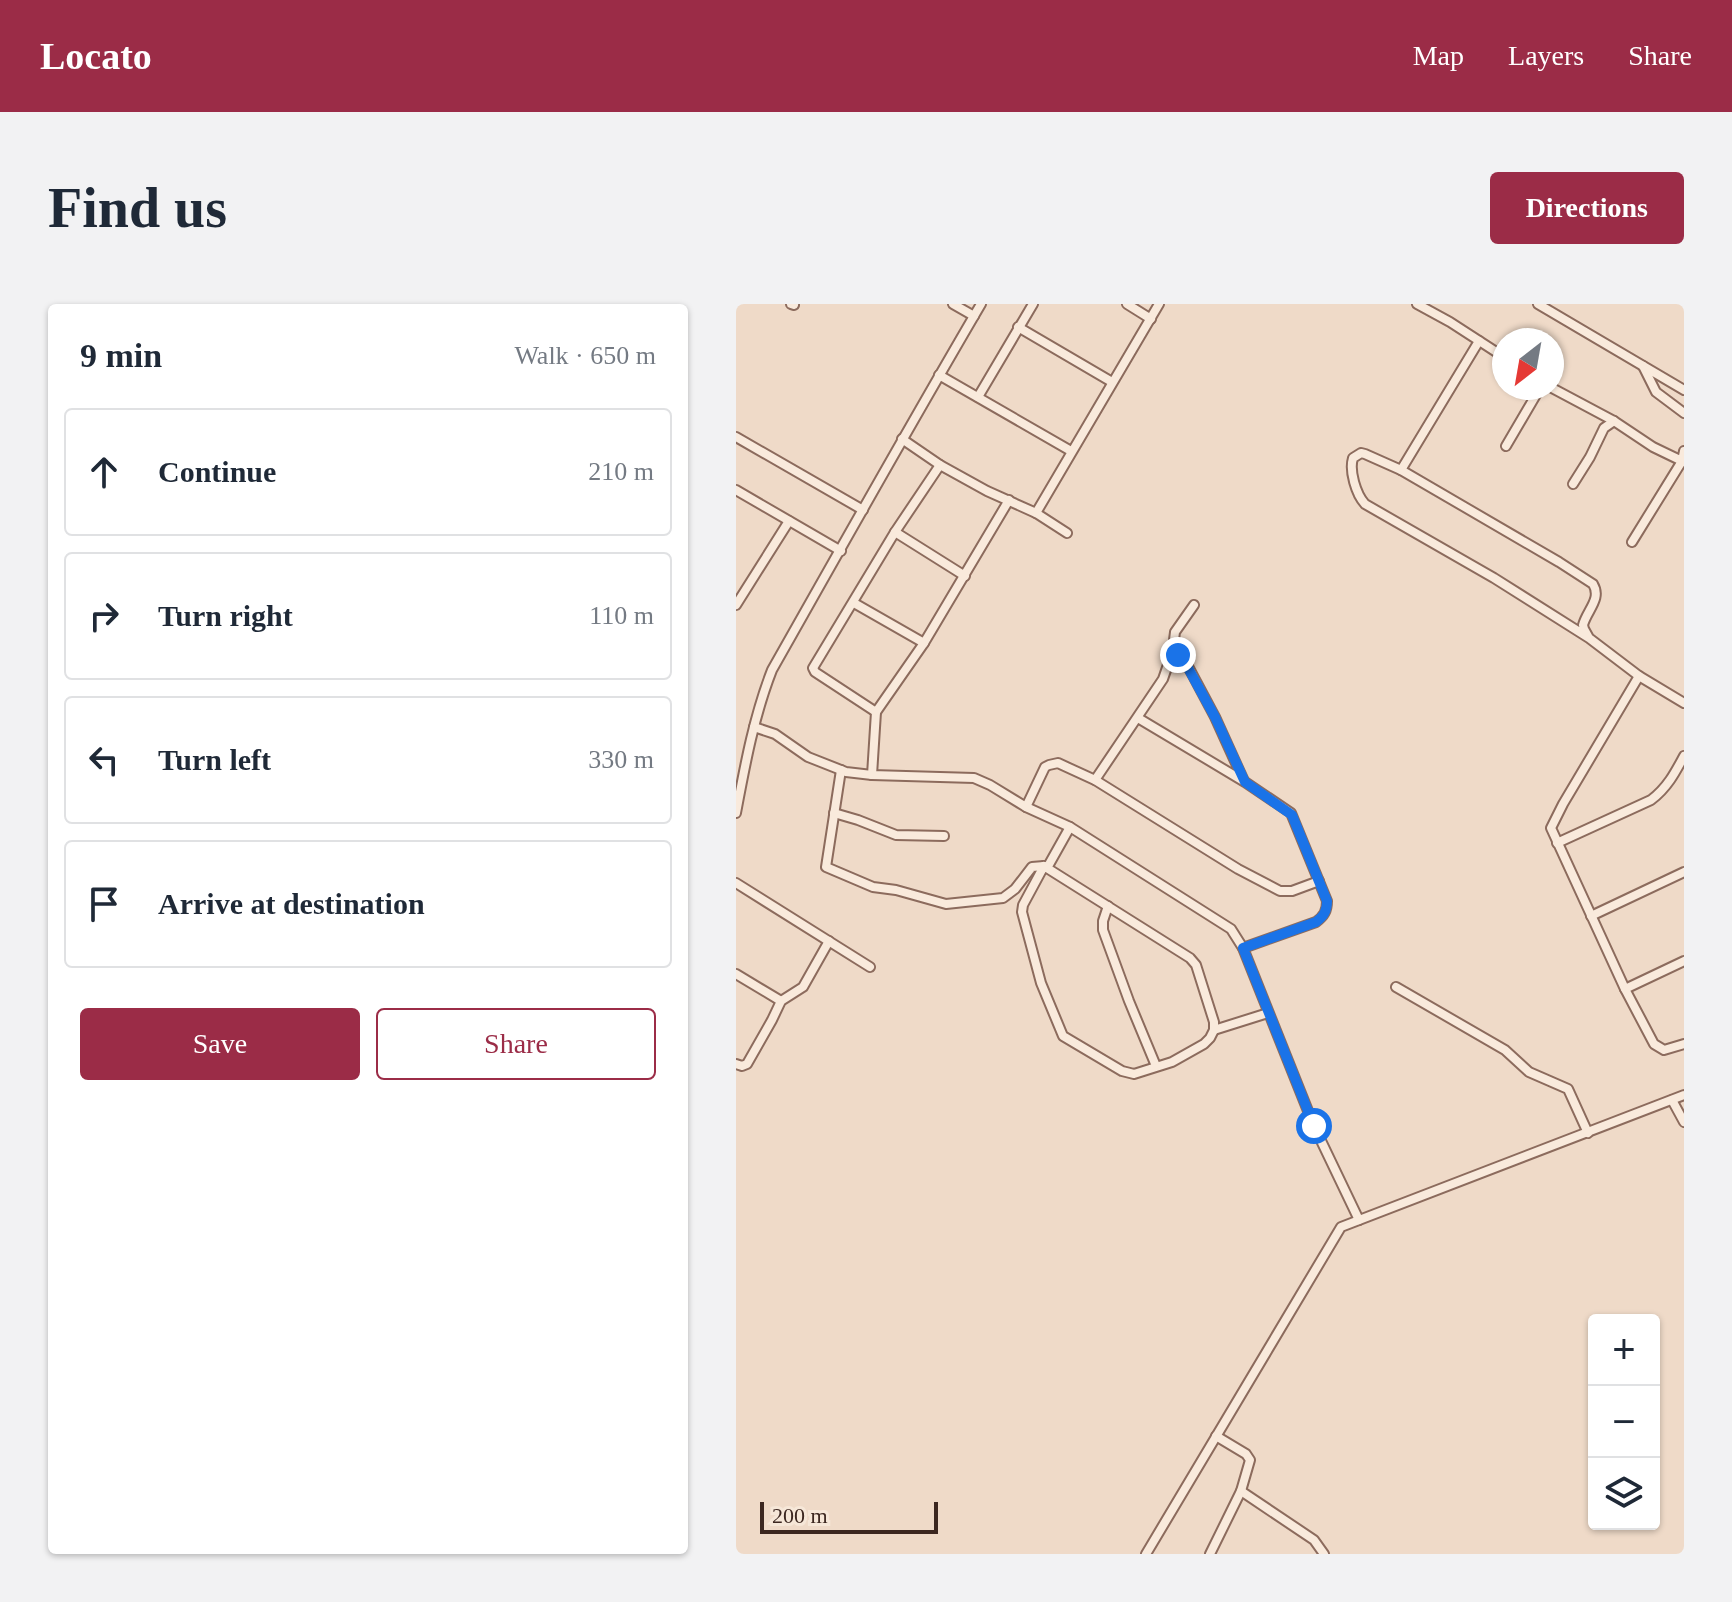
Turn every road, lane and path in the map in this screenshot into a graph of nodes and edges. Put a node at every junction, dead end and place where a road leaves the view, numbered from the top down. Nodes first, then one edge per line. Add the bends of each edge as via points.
1 (953, 304) edge
2 (981, 304) edge
3 (1033, 304) edge
4 (1127, 304) edge
5 (1159, 304) edge
6 (1417, 304) edge
7 (1538, 304) edge
8 (974, 316) junction
9 (1151, 319) junction
10 (1018, 327) junction
11 (1479, 341) junction
12 (1492, 349) edge
13 (1642, 366) junction
14 (939, 375) junction
15 (1112, 382) junction
16 (1684, 390) edge
17 (1564, 394) edge
18 (978, 397) junction
19 (1533, 400) edge
20 (1684, 413) edge
21 (1603, 415) junction
22 (1614, 421) junction
23 (1604, 428) junction
24 (736, 437) edge
25 (902, 439) junction
26 (1506, 446) dead end
27 (1071, 451) junction
28 (1684, 451) edge
29 (1683, 462) edge
30 (940, 465) junction
31 (1401, 470) junction
32 (1573, 484) dead end
33 (736, 490) edge
34 (1009, 500) junction
35 (863, 510) junction
36 (1036, 513) junction
37 (789, 521) junction
38 (895, 532) junction
39 (1067, 533) dead end
40 (1632, 542) dead end
41 (841, 551) junction
42 (965, 576) junction
43 (854, 603) junction
44 (736, 605) edge
45 (1194, 605) dead end
46 (1589, 638) junction
47 (924, 643) junction
48 (1182, 657) junction
49 (1639, 676) junction
50 (1684, 703) edge
51 (876, 712) junction
52 (1138, 718) junction
53 (754, 727) junction
54 (1684, 756) edge
55 (841, 770) junction
56 (872, 775) junction
57 (1095, 780) junction
58 (1245, 782) junction
59 (1026, 807) junction
60 (736, 813) edge
61 (834, 813) junction
62 (1070, 827) junction
63 (944, 836) dead end
64 (1557, 843) junction
65 (1046, 867) junction
66 (1684, 872) edge
67 (1319, 881) junction
68 (736, 883) edge
69 (1108, 906) junction
70 (1591, 916) junction
71 (829, 941) junction
72 (1243, 948) junction
73 (1684, 961) edge
74 (870, 967) dead end
75 (736, 974) edge
76 (1396, 987) dead end
77 (1625, 989) junction
78 (781, 1001) junction
79 (1268, 1013) junction
80 (1214, 1030) junction
81 (1684, 1044) edge
82 (736, 1064) edge
83 (1156, 1066) junction
84 (1684, 1095) edge
85 (1672, 1100) junction
86 (1684, 1122) edge
87 (1588, 1133) junction
88 (1359, 1220) junction
89 (1216, 1436) junction
90 (1241, 1491) junction
91 (1146, 1554) edge
92 (1210, 1554) edge
93 (1324, 1554) edge

1 - 8 street
2 - 8 street
3 - 10 street
4 - 9 street
5 - 9 street
6 - 11 street
7 - 13 street
8 - 14 street
9 - 15 street
10 - 15 street
10 - 18 street
11 - 12 street
11 - 31 street
13 - 16 street
13 - 20 street via 1656,392
14 - 18 street
14 - 25 street
15 - 27 street
17 - 21 street
18 - 27 street
19 - 26 street
21 - 22 street
21 - 23 street
22 - 23 street
22 - 29 street
23 - 32 street
24 - 35 street
25 - 30 street
25 - 35 street
27 - 36 street
28 - 29 street
29 - 40 street
30 - 34 street
30 - 38 street
31 - 46 street via 1593,584 1597,597 1583,625
31 - 46 street via 1365,454 1351,463 1365,504
33 - 37 street
34 - 36 street
34 - 42 street
35 - 41 street
36 - 39 street
37 - 41 street
37 - 44 street
38 - 42 street
38 - 43 street
41 - 53 street via 772,670
42 - 47 street
43 - 47 street
43 - 51 street via 813,670
45 - 48 street via 1174,635
46 - 49 street
47 - 51 street
48 - 52 street via 1171,656
48 - 58 street
49 - 50 street
49 - 64 street via 1552,823
51 - 56 street
52 - 57 street
52 - 58 street
53 - 55 street
53 - 60 street
54 - 64 street via 1671,781 1651,800
55 - 56 street
55 - 61 street
56 - 59 street via 974,778
57 - 59 street via 1058,763 1049,765
57 - 67 street via 1280,891
58 - 67 street via 1291,813
59 - 62 street
61 - 63 street via 896,835
61 - 65 street via 826,867 873,887 946,904 993,900 1009,895 1032,867
62 - 65 street
62 - 72 street via 1231,929
64 - 70 street
65 - 69 street
65 - 83 street via 1022,912 1041,983 1063,1036 1127,1074
66 - 70 street
67 - 72 street via 1327,908 1316,922
68 - 71 street
69 - 80 street via 1196,965
69 - 83 street via 1103,930
70 - 77 street
71 - 74 street
71 - 78 street via 803,987
72 - 79 street
73 - 77 street
75 - 78 street
76 - 87 street via 1505,1050 1529,1072 1568,1089
77 - 81 street via 1656,1046 1664,1050
78 - 82 street via 747,1064
79 - 80 street
79 - 88 street
80 - 83 street via 1204,1044
84 - 85 street
85 - 86 street
85 - 87 street
87 - 88 street
88 - 89 street via 1341,1227
89 - 90 street via 1250,1460
89 - 91 street
90 - 92 street
90 - 93 street via 1314,1540

